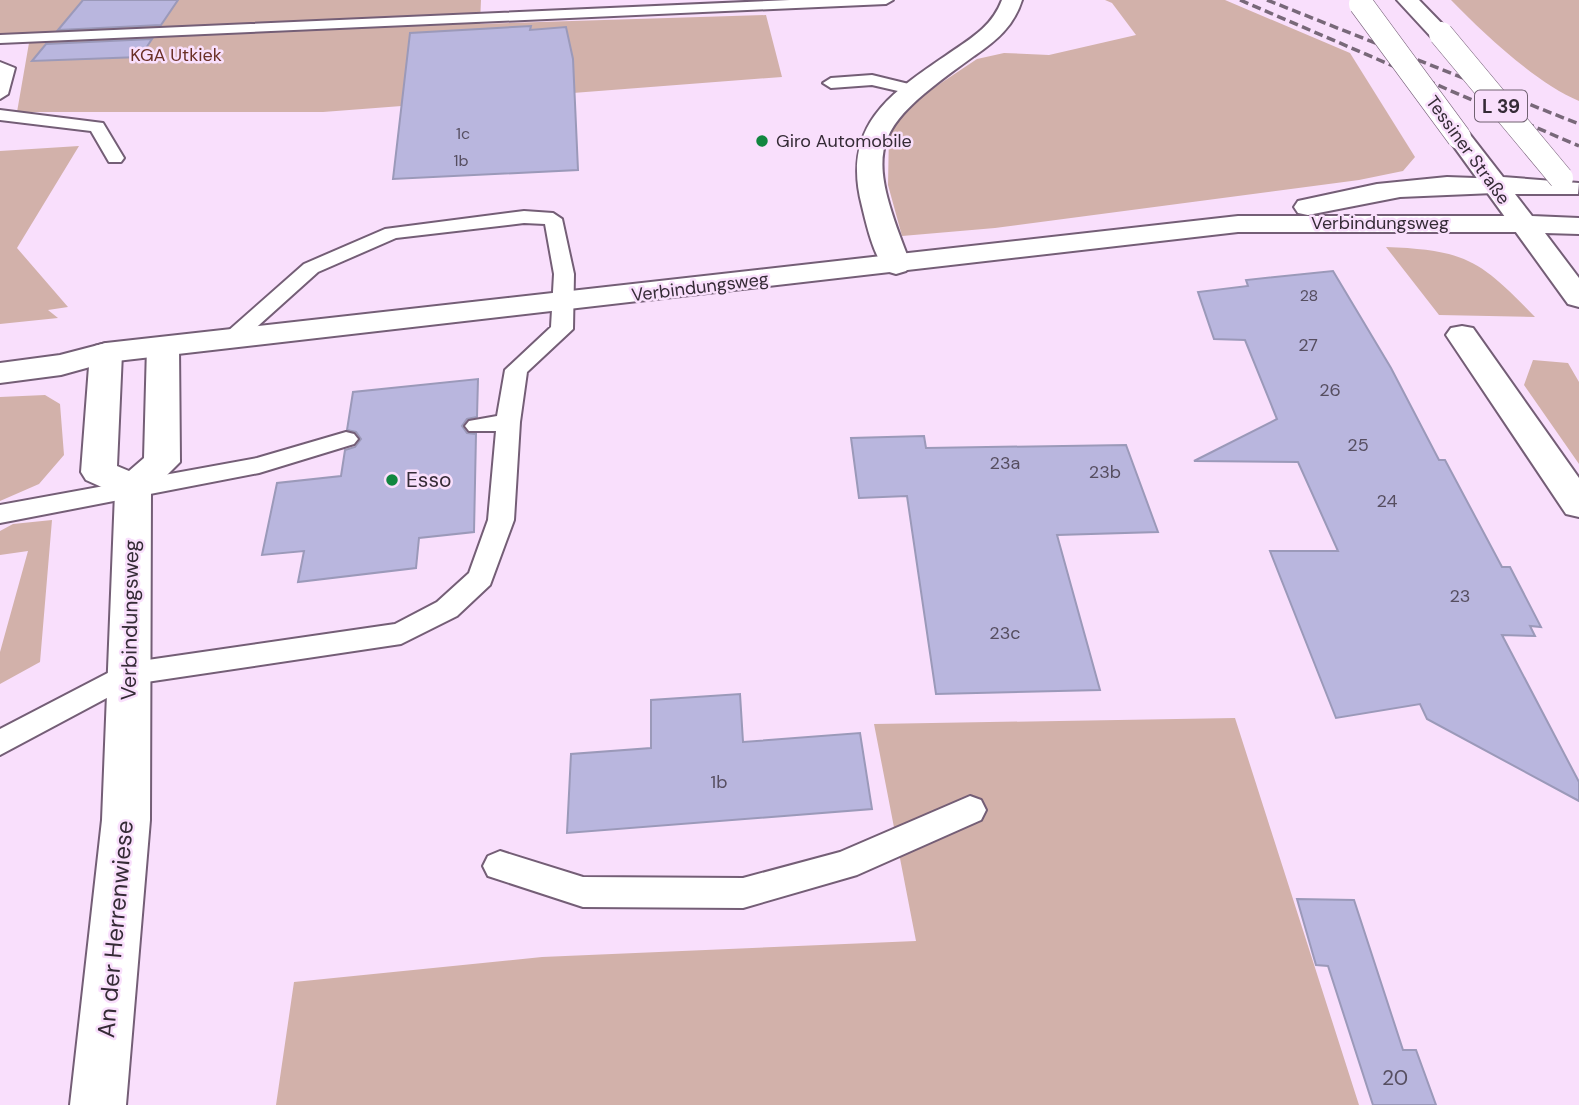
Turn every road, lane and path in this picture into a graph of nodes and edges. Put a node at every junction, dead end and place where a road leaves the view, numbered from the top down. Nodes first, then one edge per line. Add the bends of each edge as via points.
1 (886, 0) edge
2 (1012, 0) edge
3 (1407, 0) edge
4 (1360, 2) edge
5 (0, 38) edge
6 (0, 67) edge
7 (831, 82) dead end
8 (911, 89) junction
9 (0, 94) edge
10 (0, 115) edge
11 (115, 158) dead end
12 (1493, 185) junction
13 (1570, 189) edge
14 (1238, 224) junction
15 (1523, 224) junction
16 (1579, 226) edge
17 (896, 265) junction
18 (1579, 298) edge
19 (563, 316) junction
20 (1462, 335) dead end
21 (230, 339) junction
22 (163, 346) junction
23 (106, 353) junction
24 (0, 358) edge
25 (0, 373) edge
26 (508, 422) junction
27 (477, 426) dead end
28 (346, 439) dead end
29 (133, 487) junction
30 (1579, 505) edge
31 (0, 514) edge
32 (127, 674) junction
33 (0, 743) edge
34 (128, 754) joint
35 (970, 810) dead end
36 (500, 866) dead end
37 (98, 1105) edge

1 - 5 lane
2 - 8 main road via 991,34
3 - 13 main road, L 39, bridge via 1441,34
4 - 12 main road, Tessiner Straße / L 39, bridge
6 - 9 lane via 8,68
7 - 8 lane via 872,80
8 - 17 main road via 878,123 869,143 867,164 871,197
10 - 11 lane via 97,127
12 - 13 main road, Verbindungsweg
12 - 14 main road, Verbindungsweg via 1446,184 1337,199
12 - 15 main road, Tessiner Straße / L 39
14 - 15 main road, Verbindungsweg
14 - 17 main road, Verbindungsweg
15 - 16 main road, Verbindungsweg
15 - 18 main road, Tessiner Straße / L 39
17 - 19 main road, Verbindungsweg
19 - 21 main road, Verbindungsweg
19 - 21 lane via 564,274 554,219 524,217 393,233 311,268
19 - 26 lane via 516,370
20 - 30 main road
21 - 22 main road, Verbindungsweg
22 - 23 main road, Verbindungsweg
22 - 29 main road via 162,461
23 - 24 main road, Verbindungsweg via 73,350
23 - 25 main road, Verbindungsweg
23 - 29 main road via 99,472
26 - 27 lane
26 - 32 lane via 501,520 481,578 447,609 401,634
28 - 29 lane via 259,465
29 - 31 lane
29 - 32 main road, Verbindungsweg
32 - 33 lane
32 - 34 main road, Verbindungsweg
34 - 37 main road, An der Herrenwiese
35 - 36 lane via 845,865 743,893 583,892

